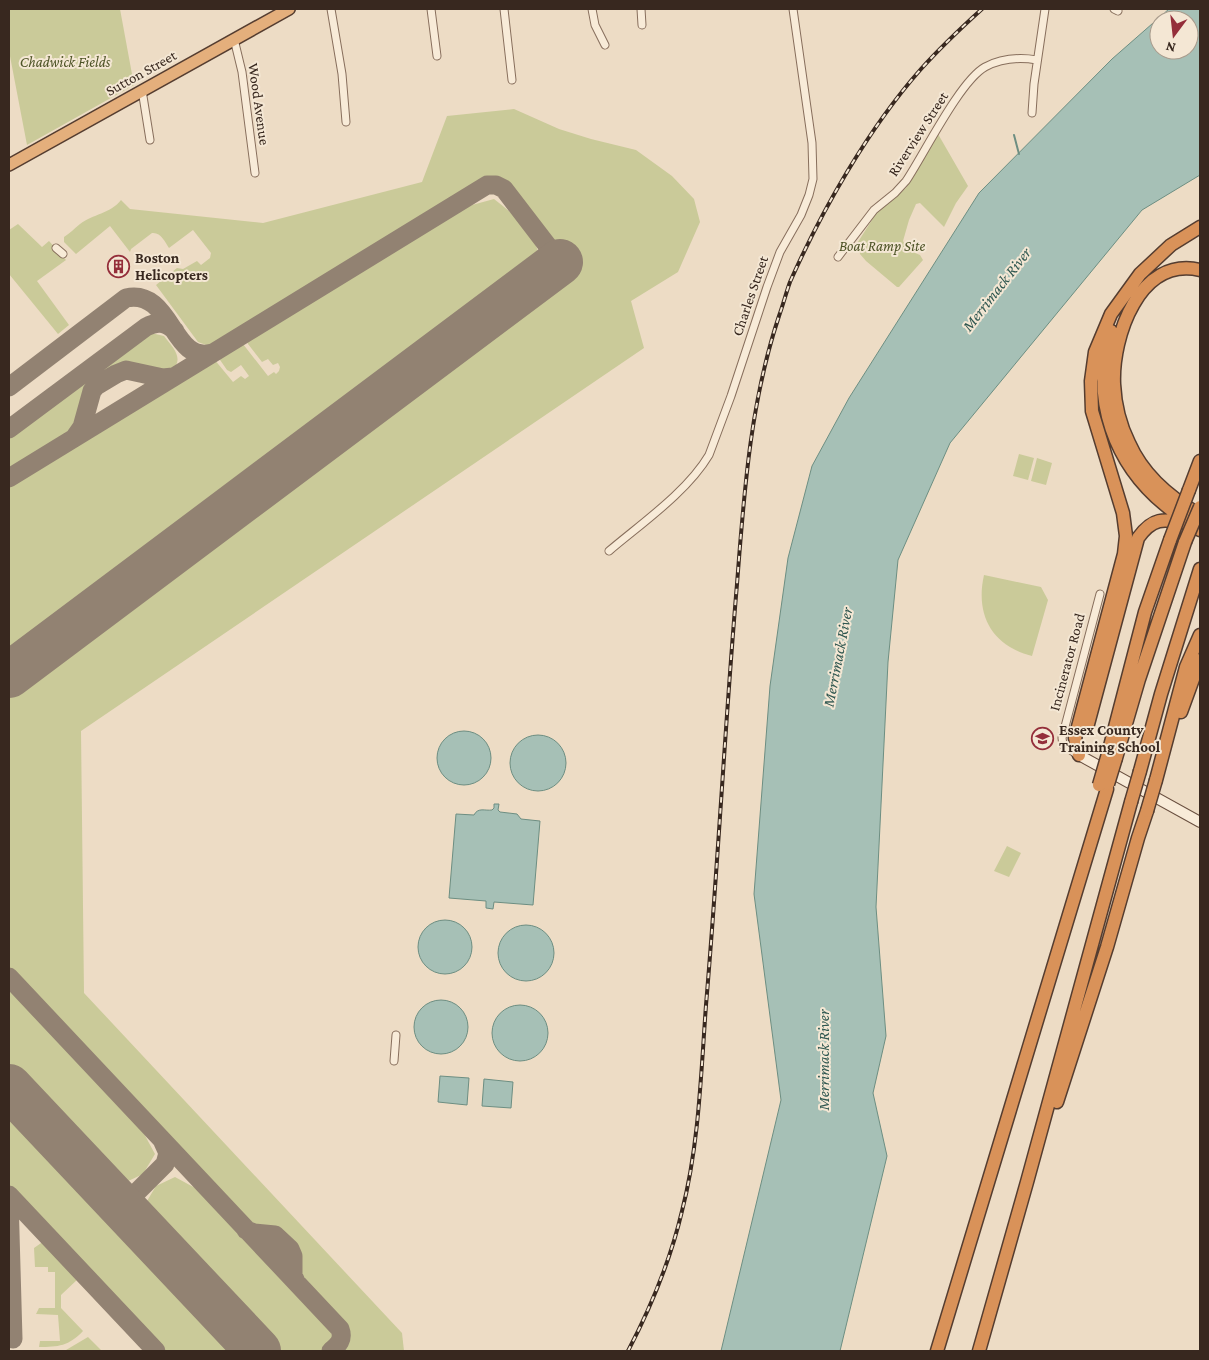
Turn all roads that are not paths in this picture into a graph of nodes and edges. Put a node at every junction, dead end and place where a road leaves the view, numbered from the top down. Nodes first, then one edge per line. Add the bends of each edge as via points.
1 (288, 9) edge
2 (331, 9) edge
3 (430, 9) edge
4 (504, 9) edge
5 (592, 9) edge
6 (640, 9) edge
7 (793, 9) edge
8 (1044, 9) edge
9 (642, 25) dead end
10 (234, 39) junction
11 (605, 45) dead end
12 (437, 56) dead end
13 (1037, 60) junction
14 (512, 80) dead end
15 (142, 90) junction
16 (1032, 114) dead end
17 (346, 122) dead end
18 (150, 140) dead end
19 (9, 164) edge
20 (254, 174) dead end
21 (1200, 227) edge
22 (56, 248) dead end
23 (63, 254) dead end
24 (838, 257) dead end
25 (1200, 270) edge
26 (1121, 302) junction
27 (1200, 461) edge
28 (1200, 507) edge
29 (1200, 515) edge
30 (1187, 522) junction
31 (1200, 530) edge
32 (609, 551) dead end
33 (1200, 569) edge
34 (1100, 594) dead end
35 (1200, 594) edge
36 (1183, 622) junction
37 (1200, 635) edge
38 (1200, 660) edge
39 (1079, 755) junction
40 (1112, 756) junction
41 (1156, 780) junction
42 (1200, 822) edge
43 (396, 1035) dead end
44 (394, 1061) dead end
45 (1027, 1182) junction
46 (937, 1351) edge
47 (979, 1351) edge

1 - 10 highway, Sutton Street
2 - 17 street
3 - 12 street
4 - 14 street
5 - 11 street via 595,25
6 - 9 street
7 - 32 street, Charles Street via 812,143 813,179 809,195 777,261 709,455 695,476
8 - 13 street
10 - 15 highway, Sutton Street
10 - 20 street, Wood Avenue via 242,72
13 - 16 street
13 - 24 street, Riverview Street via 1002,60 974,76 906,181 874,210
15 - 18 street
15 - 19 highway, Sutton Street
21 - 26 highway via 1160,254 1140,274
22 - 23 street
25 - 29 highway via 1185,268 1164,274 1141,293 1126,318 1118,343 1114,384 1124,430 1143,468 1166,492
26 - 30 highway via 1107,345 1103,372 1110,426 1123,457 1139,479
26 - 39 highway via 1104,328 1095,352 1091,381 1092,411 1123,513 1126,536 1075,738
27 - 40 highway, bridge via 1146,612
28 - 40 highway, bridge
30 - 31 highway
30 - 39 highway via 1156,521 1138,538
33 - 36 highway
34 - 39 street, Incinerator Road via 1062,738 1063,745
35 - 36 highway via 1197,604
36 - 45 highway, bridge
37 - 41 highway via 1186,667
38 - 41 highway
39 - 42 main road
40 - 46 highway, bridge via 1080,874
41 - 45 highway, bridge via 1107,947 1058,1099
43 - 44 street
45 - 47 highway

